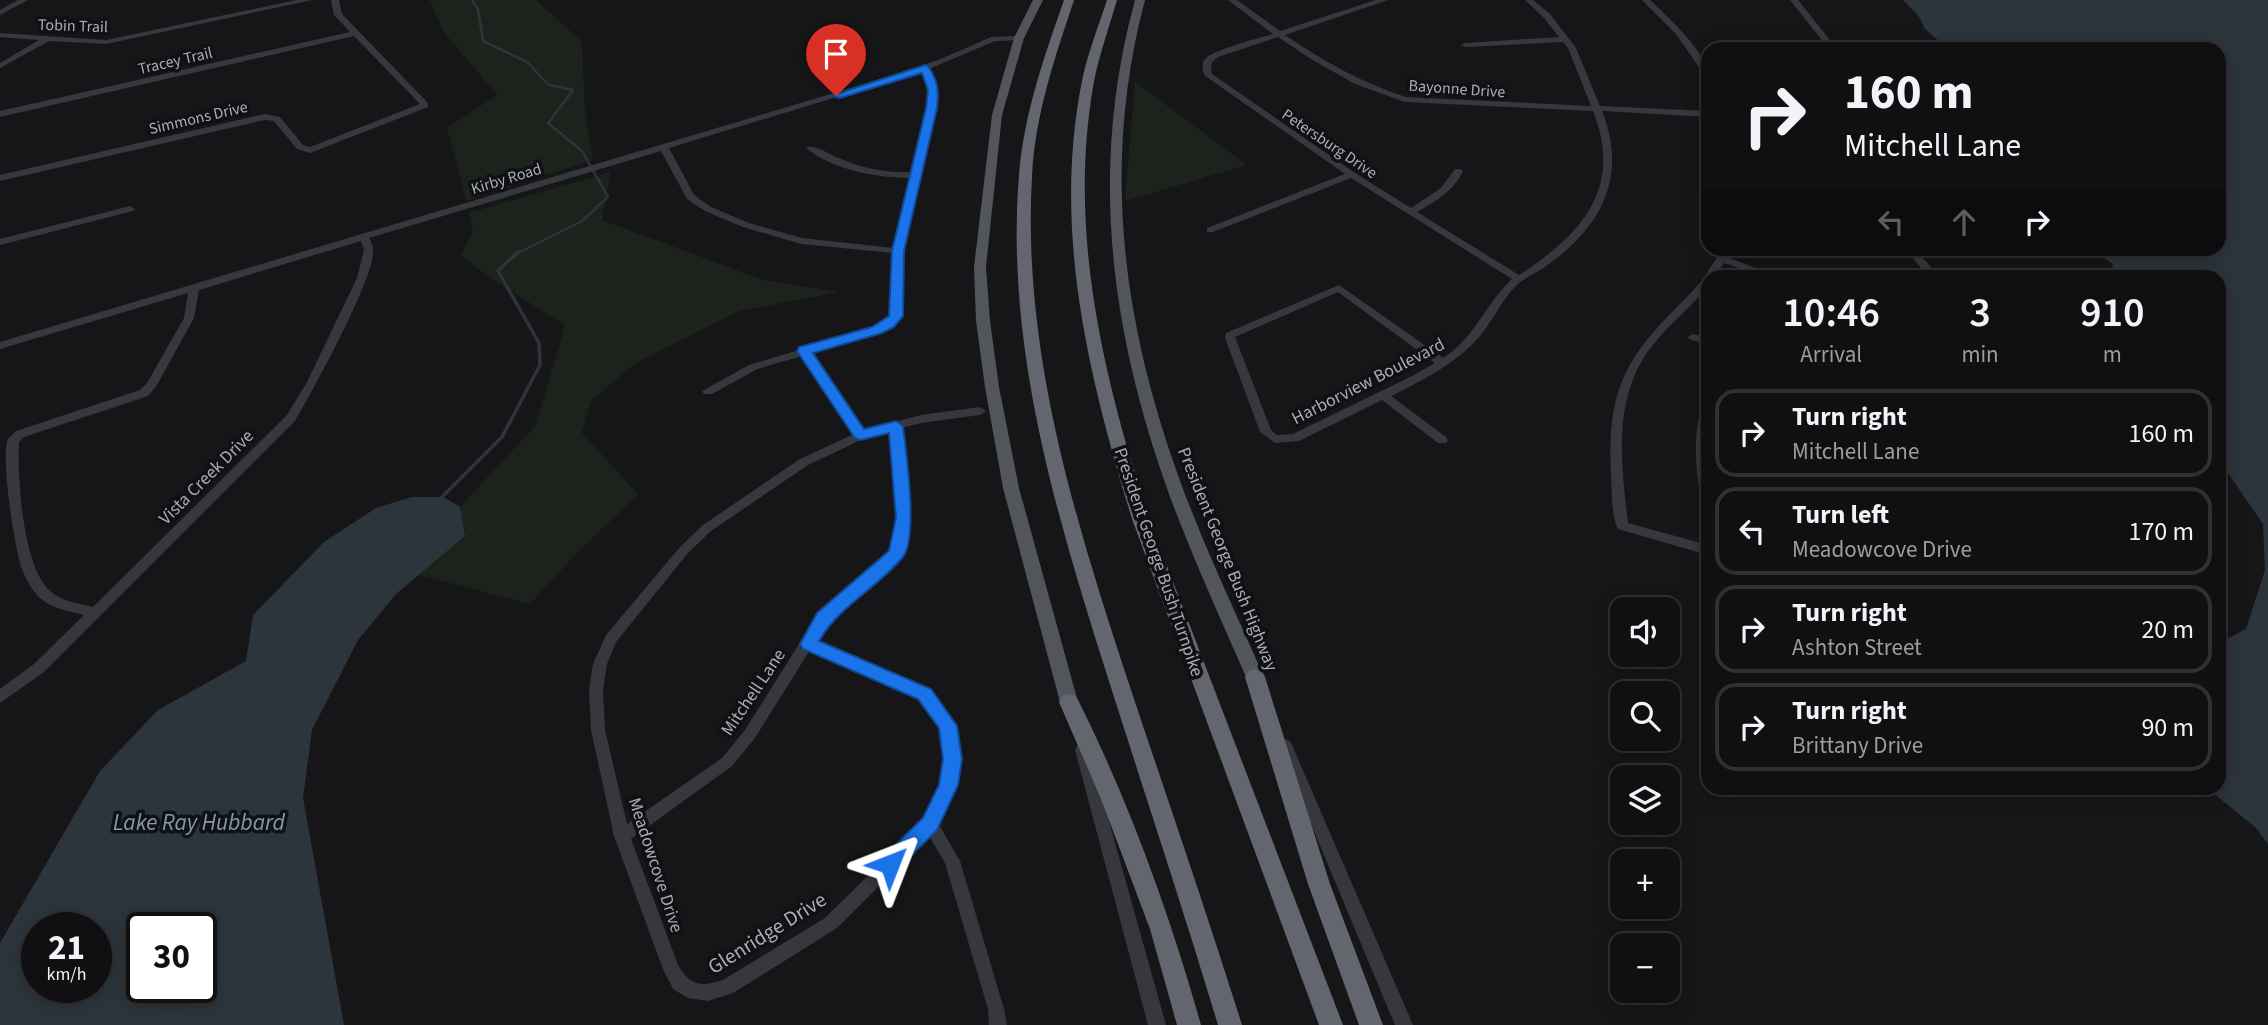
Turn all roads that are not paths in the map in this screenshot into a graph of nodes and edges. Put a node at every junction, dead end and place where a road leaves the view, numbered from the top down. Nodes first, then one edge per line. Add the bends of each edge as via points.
1 (24, 0) edge
2 (308, 0) edge
3 (335, 0) edge
4 (1038, 0) edge
5 (1069, 0) edge
6 (1112, 0) edge
7 (1140, 0) edge
8 (1231, 0) edge
9 (1384, 0) edge
10 (1529, 0) edge
11 (1646, 0) edge
12 (1794, 0) edge
13 (0, 6) edge
14 (12, 7) junction
15 (0, 13) edge
16 (355, 33) junction
17 (1279, 34) junction
18 (0, 35) edge
19 (1019, 38) junction
20 (45, 39) junction
21 (1566, 39) junction
22 (1827, 42) edge
23 (1465, 45) dead end
24 (1698, 59) joint
25 (1701, 64) edge
26 (0, 66) edge
27 (925, 68) junction
28 (425, 105) joint
29 (1596, 109) junction
30 (0, 114) edge
31 (1701, 114) edge
32 (664, 148) junction
33 (810, 148) dead end
34 (1458, 171) dead end
35 (915, 174) junction
36 (1352, 175) junction
37 (0, 178) edge
38 (131, 209) dead end
39 (1410, 212) junction
40 (1210, 230) dead end
41 (364, 237) junction
42 (0, 242) edge
43 (898, 251) junction
44 (1730, 256) edge
45 (1916, 256) edge
46 (1759, 270) edge
47 (1928, 270) edge
48 (1518, 279) junction
49 (194, 288) junction
50 (1701, 297) edge
51 (1693, 337) dead end
52 (1701, 340) edge
53 (0, 346) edge
54 (804, 351) junction
55 (1442, 363) junction
56 (708, 391) dead end
57 (1383, 394) junction
58 (980, 411) dead end
59 (1701, 423) edge
60 (896, 426) junction
61 (861, 435) junction
62 (1442, 440) dead end
63 (1701, 458) edge
64 (1701, 548) edge
65 (94, 612) junction
66 (809, 644) junction
67 (1255, 677) junction
68 (0, 698) edge
69 (1069, 702) junction
70 (930, 824) junction
71 (622, 836) junction
72 (700, 993) joint
73 (998, 1025) edge
74 (1157, 1025) edge
75 (1189, 1025) edge
76 (1230, 1025) edge
77 (1331, 1025) edge
78 (1371, 1025) edge
79 (1404, 1025) edge

1 - 14 street
2 - 20 street, Tobin Trail via 106,42
3 - 16 street via 338,15
4 - 19 main road
5 - 76 highway via 1039,91 1026,175 1025,276 1036,373 1077,552
6 - 77 highway, President George Bush Turnpike via 1089,79 1079,160 1080,247 1097,364 1147,541
7 - 67 main road, President George Bush Highway via 1126,55 1115,164 1124,293 1164,456
8 - 17 street, Bayonne Drive
9 - 17 street
10 - 21 street, Harborview Boulevard
11 - 24 street via 1679,32
12 - 22 street
13 - 14 street
14 - 15 street
16 - 28 street
16 - 30 street, Tracey Trail
17 - 29 street, Bayonne Drive via 1370,88 1405,99
17 - 36 street, Petersburg Drive via 1209,59 1208,75
18 - 20 street, Tobin Trail
19 - 27 street, Kirby Road via 994,39
19 - 69 main road via 997,116 989,171 980,267 983,321 1011,488
20 - 26 street
21 - 23 street
21 - 29 street, Harborview Boulevard via 1585,73
24 - 25 street
27 - 32 street, Kirby Road
27 - 35 street via 933,90
28 - 37 street, Simmons Drive via 310,150 302,149 277,119 265,117
29 - 31 street, Bayonne Drive
29 - 48 street, Harborview Boulevard via 1609,154 1602,197 1571,240
32 - 41 street, Kirby Road
32 - 43 street via 690,197 708,209 801,241
33 - 35 street via 858,170
34 - 39 street via 1444,191
35 - 43 street
36 - 39 street, Petersburg Drive
36 - 40 street
38 - 42 street
39 - 48 street, Petersburg Drive
41 - 49 street, Kirby Road
41 - 65 street, Vista Creek Drive via 369,250 362,278 291,418
43 - 54 street via 896,316 889,324
44 - 46 street
45 - 47 street
48 - 55 street, Harborview Boulevard via 1465,346
49 - 53 street, Kirby Road
49 - 65 street via 189,318 144,393 13,441 28,568 42,593 70,607
50 - 64 street via 1642,352 1621,398 1614,453 1622,526
51 - 52 street
54 - 56 street via 744,371
54 - 61 street
55 - 57 street, Harborview Boulevard
55 - 57 street, Harborview Boulevard via 1339,288 1230,335 1266,432 1275,439 1295,438
57 - 62 street
58 - 60 street, Meadowcove Drive
59 - 63 street
60 - 61 street, Meadowcove Drive
60 - 66 street, Mitchell Lane via 904,518 897,554 823,618
61 - 71 street, Meadowcove Drive via 804,462 707,528 611,639 596,690 598,730
65 - 68 street, Vista Creek Drive via 39,668
66 - 70 street, Glenridge Drive via 925,694 948,726 953,759 948,785
66 - 71 street, Mitchell Lane via 727,762
67 - 78 highway via 1319,884
67 - 79 street, President George Bush Highway
69 - 74 street
69 - 75 highway via 1162,929
70 - 72 street, Glenridge Drive via 831,923 727,986
70 - 73 street via 952,861
71 - 72 street, Meadowcove Drive via 674,975 688,990

